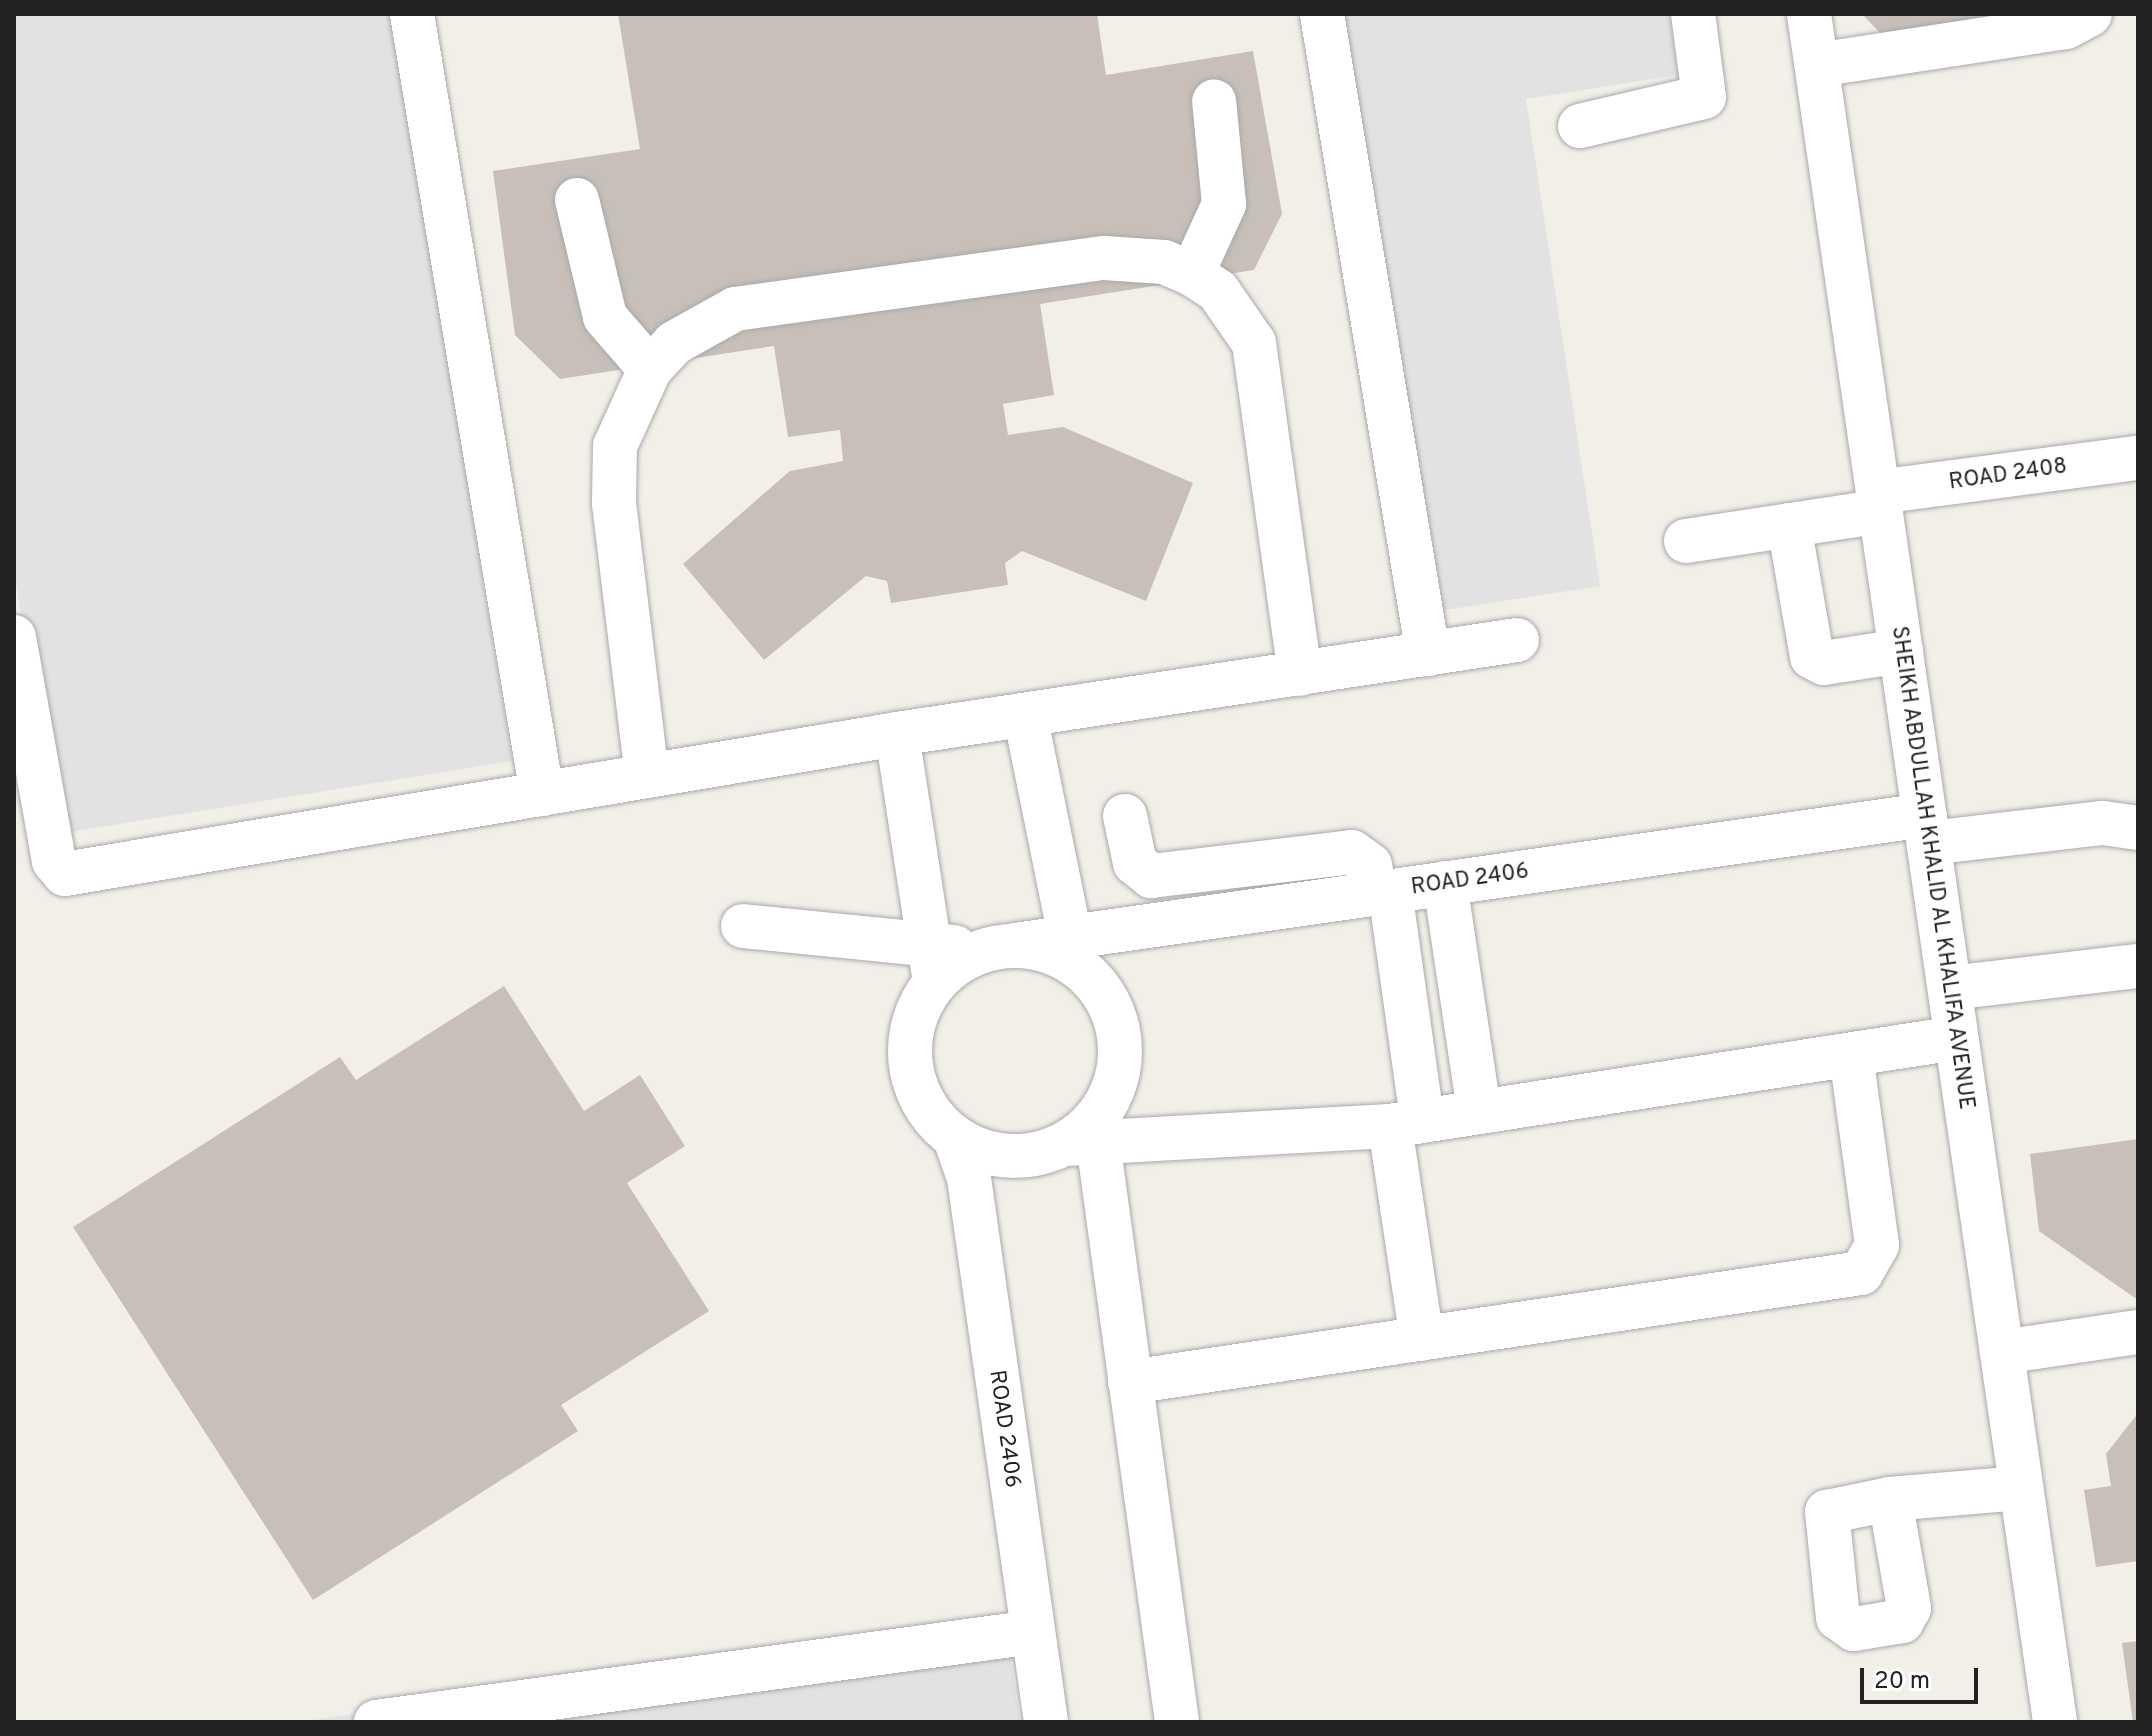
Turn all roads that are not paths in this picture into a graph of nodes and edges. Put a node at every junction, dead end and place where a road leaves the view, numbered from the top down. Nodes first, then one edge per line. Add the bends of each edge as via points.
1 (412, 14) edge
2 (1322, 14) edge
3 (1693, 14) edge
4 (1809, 14) edge
5 (2090, 14) edge
6 (1817, 65) junction
7 (1214, 101) dead end
8 (1580, 126) dead end
9 (577, 200) dead end
10 (1192, 274) junction
11 (650, 369) junction
12 (2138, 458) edge
13 (1880, 502) junction
14 (1789, 525) junction
15 (1686, 541) dead end
16 (14, 637) edge
17 (1517, 640) dead end
18 (1901, 651) junction
19 (1428, 654) junction
20 (1300, 674) junction
21 (1025, 715) junction
22 (897, 734) junction
23 (647, 776) junction
24 (542, 794) junction
25 (1125, 816) dead end
26 (2138, 828) edge
27 (1927, 829) junction
28 (1261, 864) junction
29 (1445, 883) junction
30 (1383, 892) junction
31 (1267, 908) junction
32 (743, 926) dead end
33 (1073, 951) junction
34 (932, 963) junction
35 (2138, 966) edge
36 (1950, 988) junction
37 (1956, 1038) junction
38 (1851, 1056) junction
39 (1479, 1111) junction
40 (1406, 1123) junction
41 (1087, 1134) junction
42 (955, 1138) junction
43 (2138, 1332) edge
44 (1422, 1339) junction
45 (2002, 1352) junction
46 (1130, 1382) junction
47 (2021, 1488) junction
48 (1890, 1499) dead end
49 (1033, 1632) junction
50 (376, 1722) edge
51 (1046, 1722) edge
52 (1177, 1722) edge
53 (2055, 1722) edge

1 - 24 street
2 - 19 street
3 - 8 street via 1704,97
4 - 6 street, SHEIKH ABDULLAH KHALID AL KHALIFA AVENUE
5 - 6 street via 2066,27
6 - 13 street, SHEIKH ABDULLAH KHALID AL KHALIFA AVENUE
7 - 10 street via 1224,204
9 - 11 street via 605,317
10 - 11 street via 1149,259 1104,258 735,309 674,343
10 - 20 street via 1228,303 1254,343
11 - 23 street via 622,419 612,474
12 - 13 street, ROAD 2408
13 - 14 street, ROAD 2408
13 - 18 street, SHEIKH ABDULLAH KHALID AL KHALIFA AVENUE
14 - 15 street, ROAD 2408
14 - 18 street via 1812,657 1824,663
16 - 24 street via 54,861 65,874
17 - 19 street
18 - 27 street, SHEIKH ABDULLAH KHALID AL KHALIFA AVENUE
19 - 20 street
20 - 21 street
21 - 22 street
21 - 33 street
22 - 23 street
22 - 34 street
23 - 24 street
25 - 28 street via 1135,863 1151,876
26 - 27 street, ROAD 2406 via 2103,823
27 - 29 street, ROAD 2406
27 - 36 street, SHEIKH ABDULLAH KHALID AL KHALIFA AVENUE
28 - 30 street via 1352,852 1370,865
28 - 31 street
29 - 30 street, ROAD 2406
29 - 39 street
30 - 31 street, ROAD 2406
30 - 40 street
31 - 33 street, ROAD 2406
32 - 34 street
33 - 34 street via 1000,948
33 - 41 street via 1098,984 1121,1038 1112,1095
34 - 42 street via 909,1047 914,1082 929,1113
35 - 36 street
36 - 37 street, SHEIKH ABDULLAH KHALID AL KHALIFA AVENUE
37 - 38 street
37 - 45 street, SHEIKH ABDULLAH KHALID AL KHALIFA AVENUE
38 - 39 street
38 - 44 street via 1877,1245 1861,1273
39 - 40 street
40 - 41 street
40 - 44 street
41 - 42 street via 1010,1157
41 - 46 street
42 - 49 street, ROAD 2406 via 969,1178
43 - 45 street
44 - 46 street
45 - 47 street, SHEIKH ABDULLAH KHALID AL KHALIFA AVENUE
46 - 52 street
47 - 48 street
47 - 53 street, SHEIKH ABDULLAH KHALID AL KHALIFA AVENUE
49 - 50 street
49 - 51 street, ROAD 2406

